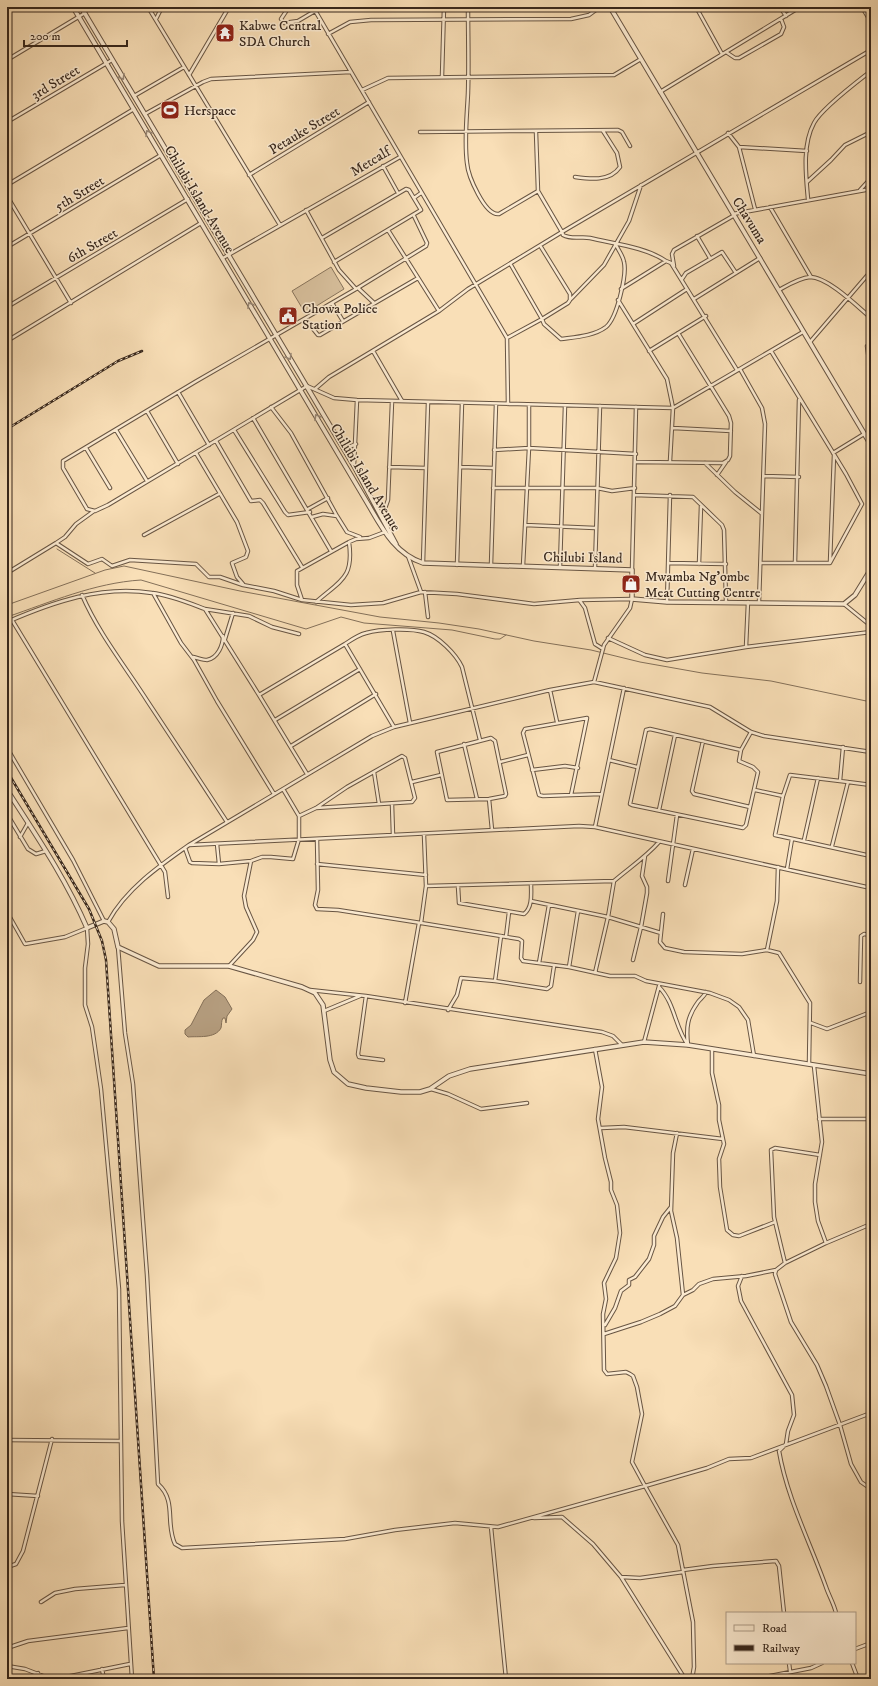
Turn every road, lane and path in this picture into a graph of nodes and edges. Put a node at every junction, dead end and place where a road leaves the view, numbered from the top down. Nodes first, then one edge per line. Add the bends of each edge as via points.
1 (73, 7) edge
2 (81, 7) edge
3 (148, 7) edge
4 (162, 7) edge
5 (229, 7) edge
6 (289, 7) edge
7 (313, 7) edge
8 (444, 7) edge
9 (468, 7) edge
10 (600, 7) edge
11 (610, 7) edge
12 (696, 7) edge
13 (780, 7) edge
14 (800, 7) edge
15 (862, 7) edge
16 (315, 11) junction
17 (84, 13) junction
18 (786, 16) junction
19 (79, 17) junction
20 (444, 18) junction
21 (468, 18) junction
22 (156, 19) junction
23 (781, 19) junction
24 (871, 22) edge
25 (328, 34) junction
26 (871, 50) edge
27 (726, 52) junction
28 (722, 54) junction
29 (641, 59) junction
30 (7, 60) edge
31 (112, 60) junction
32 (107, 63) junction
33 (184, 67) junction
34 (871, 71) edge
35 (351, 72) junction
36 (189, 74) junction
37 (442, 76) junction
38 (468, 76) junction
39 (195, 86) junction
40 (362, 90) junction
41 (660, 92) junction
42 (134, 96) junction
43 (369, 102) junction
44 (134, 109) junction
45 (144, 114) junction
46 (7, 122) edge
47 (603, 130) junction
48 (420, 132) dead end
49 (467, 132) junction
50 (536, 132) junction
51 (871, 132) edge
52 (728, 133) junction
53 (630, 146) dead end
54 (739, 147) junction
55 (807, 151) junction
56 (696, 152) junction
57 (161, 155) junction
58 (400, 156) junction
59 (383, 166) junction
60 (249, 175) junction
61 (575, 177) dead end
62 (871, 178) edge
63 (807, 182) junction
64 (7, 185) edge
65 (641, 185) junction
66 (871, 189) edge
67 (860, 190) junction
68 (538, 191) junction
69 (398, 193) junction
70 (421, 193) junction
71 (7, 196) edge
72 (414, 198) junction
73 (188, 199) junction
74 (808, 199) junction
75 (770, 206) junction
76 (755, 209) junction
77 (306, 210) junction
78 (733, 215) junction
79 (414, 216) junction
80 (201, 222) junction
81 (280, 225) junction
82 (388, 230) junction
83 (562, 232) junction
84 (30, 234) junction
85 (697, 236) junction
86 (322, 238) junction
87 (615, 245) junction
88 (7, 247) edge
89 (541, 247) junction
90 (229, 255) junction
91 (223, 258) junction
92 (710, 258) junction
93 (760, 258) junction
94 (406, 259) junction
95 (334, 262) junction
96 (666, 262) junction
97 (511, 265) junction
98 (674, 267) junction
99 (871, 271) edge
100 (736, 272) junction
101 (811, 277) junction
102 (418, 278) junction
103 (54, 279) junction
104 (682, 279) junction
105 (476, 285) junction
106 (357, 289) junction
107 (621, 289) junction
108 (687, 289) junction
109 (779, 290) junction
110 (847, 297) junction
111 (694, 299) junction
112 (570, 300) junction
113 (618, 300) junction
114 (71, 303) junction
115 (332, 303) junction
116 (374, 303) junction
117 (7, 307) edge
118 (439, 311) junction
119 (706, 316) junction
120 (871, 318) edge
121 (305, 319) junction
122 (542, 319) junction
123 (343, 321) junction
124 (633, 324) junction
125 (803, 332) junction
126 (678, 333) junction
127 (276, 335) junction
128 (507, 338) junction
129 (270, 339) junction
130 (7, 341) edge
131 (809, 342) junction
132 (871, 343) edge
133 (373, 351) junction
134 (649, 351) junction
135 (771, 351) junction
136 (870, 368) edge
137 (738, 369) junction
138 (307, 386) junction
139 (711, 387) junction
140 (300, 389) junction
141 (314, 389) junction
142 (178, 392) junction
143 (799, 399) junction
144 (357, 400) junction
145 (402, 401) junction
146 (392, 402) junction
147 (428, 403) junction
148 (462, 403) junction
149 (496, 404) junction
150 (508, 404) junction
151 (529, 405) junction
152 (565, 406) junction
153 (600, 406) junction
154 (271, 407) junction
155 (636, 407) junction
156 (673, 408) junction
157 (147, 411) junction
158 (253, 418) junction
159 (673, 428) junction
160 (116, 430) junction
161 (234, 430) junction
162 (731, 431) junction
163 (864, 434) junction
164 (216, 441) junction
165 (356, 444) junction
166 (871, 444) edge
167 (209, 445) junction
168 (86, 448) junction
169 (529, 448) junction
170 (344, 449) junction
171 (494, 450) junction
172 (564, 450) junction
173 (196, 453) junction
174 (598, 453) junction
175 (636, 454) junction
176 (834, 454) junction
177 (670, 461) junction
178 (636, 462) junction
179 (705, 462) junction
180 (726, 462) junction
181 (178, 464) junction
182 (354, 466) junction
183 (389, 467) junction
184 (426, 468) junction
185 (460, 468) junction
186 (493, 468) junction
187 (717, 475) junction
188 (764, 476) junction
189 (798, 477) junction
190 (147, 482) junction
191 (110, 488) dead end
192 (493, 488) junction
193 (527, 488) junction
194 (562, 488) junction
195 (597, 488) junction
196 (635, 488) junction
197 (219, 494) junction
198 (634, 494) junction
199 (670, 495) junction
200 (328, 498) junction
201 (701, 506) junction
202 (308, 509) junction
203 (95, 511) junction
204 (310, 512) junction
205 (761, 513) junction
206 (337, 516) junction
207 (312, 517) junction
208 (382, 517) junction
209 (525, 525) junction
210 (560, 527) junction
211 (595, 528) junction
212 (385, 532) junction
213 (144, 535) dead end
214 (362, 538) junction
215 (349, 542) junction
216 (56, 543) junction
217 (396, 545) junction
218 (331, 551) junction
219 (408, 556) junction
220 (830, 562) junction
221 (423, 563) junction
222 (668, 563) junction
223 (761, 563) junction
224 (796, 563) junction
225 (700, 564) junction
226 (726, 564) junction
227 (457, 565) junction
228 (491, 565) junction
229 (302, 567) junction
230 (523, 567) junction
231 (560, 567) junction
232 (595, 568) junction
233 (871, 568) edge
234 (632, 570) junction
235 (7, 573) edge
236 (243, 584) junction
237 (421, 592) junction
238 (425, 592) junction
239 (153, 593) junction
240 (82, 595) junction
241 (632, 599) junction
242 (302, 600) junction
243 (580, 600) junction
244 (726, 601) junction
245 (316, 602) junction
246 (667, 602) junction
247 (748, 602) junction
248 (759, 602) junction
249 (844, 604) junction
250 (205, 609) junction
251 (232, 613) junction
252 (428, 617) dead end
253 (12, 620) junction
254 (7, 622) edge
255 (871, 626) edge
256 (393, 631) junction
257 (871, 632) edge
258 (299, 634) dead end
259 (223, 636) junction
260 (608, 638) junction
261 (225, 639) junction
262 (345, 644) junction
263 (746, 647) junction
264 (602, 650) junction
265 (193, 658) junction
266 (360, 668) junction
267 (594, 682) junction
268 (624, 688) junction
269 (550, 690) junction
270 (376, 694) junction
271 (259, 695) junction
272 (472, 708) junction
273 (275, 720) junction
274 (557, 722) junction
275 (410, 723) junction
276 (394, 727) junction
277 (751, 732) junction
278 (675, 735) junction
279 (480, 740) junction
280 (703, 741) junction
281 (464, 744) junction
282 (291, 746) junction
283 (7, 748) edge
284 (843, 748) junction
285 (741, 750) junction
286 (871, 752) edge
287 (528, 755) junction
288 (609, 760) junction
289 (500, 762) junction
290 (637, 767) junction
291 (578, 768) junction
292 (532, 770) junction
293 (374, 772) junction
294 (307, 774) junction
295 (441, 775) junction
296 (818, 778) junction
297 (840, 781) junction
298 (412, 782) junction
299 (848, 782) junction
300 (871, 785) edge
301 (283, 789) junction
302 (7, 790) edge
303 (755, 790) junction
304 (274, 794) junction
305 (601, 794) junction
306 (572, 795) junction
307 (783, 796) junction
308 (477, 799) junction
309 (489, 799) junction
310 (379, 804) junction
311 (392, 804) junction
312 (750, 807) junction
313 (316, 808) junction
314 (659, 810) junction
315 (7, 814) edge
316 (677, 815) junction
317 (299, 816) junction
318 (226, 822) junction
319 (28, 823) junction
320 (595, 827) junction
321 (492, 830) junction
322 (393, 835) junction
323 (424, 835) junction
324 (20, 838) junction
325 (299, 839) junction
326 (317, 839) junction
327 (792, 839) junction
328 (804, 840) junction
329 (659, 842) junction
330 (217, 844) junction
331 (189, 845) junction
332 (673, 845) junction
333 (832, 846) junction
334 (185, 848) junction
335 (693, 849) junction
336 (46, 851) junction
337 (645, 856) junction
338 (871, 856) edge
339 (251, 861) junction
340 (219, 864) junction
341 (317, 864) junction
342 (161, 865) junction
343 (778, 867) junction
344 (787, 869) junction
345 (426, 875) junction
346 (614, 881) junction
347 (668, 881) dead end
348 (531, 883) junction
349 (685, 885) dead end
350 (426, 886) junction
351 (458, 886) junction
352 (871, 888) edge
353 (168, 897) dead end
354 (531, 901) junction
355 (549, 905) junction
356 (578, 911) junction
357 (7, 912) edge
358 (509, 912) junction
359 (663, 914) dead end
360 (608, 917) junction
361 (106, 921) junction
362 (420, 923) junction
363 (641, 927) junction
364 (87, 928) junction
365 (661, 933) junction
366 (871, 935) edge
367 (501, 936) junction
368 (506, 937) junction
369 (118, 946) junction
370 (767, 950) junction
371 (633, 960) dead end
372 (539, 963) junction
373 (229, 966) junction
374 (554, 966) junction
375 (569, 967) junction
376 (595, 973) junction
377 (495, 982) junction
378 (860, 982) dead end
379 (659, 985) junction
380 (309, 990) junction
381 (706, 992) junction
382 (361, 996) junction
383 (366, 996) junction
384 (405, 1003) junction
385 (448, 1010) junction
386 (324, 1011) junction
387 (871, 1012) edge
388 (811, 1023) junction
389 (644, 1042) junction
390 (622, 1045) junction
391 (688, 1045) junction
392 (596, 1049) junction
393 (712, 1050) junction
394 (754, 1056) junction
395 (384, 1060) dead end
396 (809, 1065) junction
397 (814, 1066) junction
398 (871, 1074) edge
399 (430, 1089) junction
400 (528, 1103) dead end
401 (818, 1119) junction
402 (871, 1119) edge
403 (601, 1128) junction
404 (677, 1133) junction
405 (723, 1139) junction
406 (820, 1155) junction
407 (672, 1206) junction
408 (775, 1222) junction
409 (871, 1224) edge
410 (826, 1243) junction
411 (786, 1263) junction
412 (776, 1270) junction
413 (742, 1276) junction
414 (683, 1295) junction
415 (605, 1325) junction
416 (604, 1334) junction
417 (871, 1412) edge
418 (840, 1425) junction
419 (52, 1439) junction
420 (7, 1440) edge
421 (120, 1441) junction
422 (786, 1444) junction
423 (645, 1486) junction
424 (871, 1489) edge
425 (7, 1494) edge
426 (38, 1496) junction
427 (531, 1518) junction
428 (491, 1527) junction
429 (7, 1568) edge
430 (683, 1571) junction
431 (621, 1577) junction
432 (125, 1585) junction
433 (41, 1602) dead end
434 (784, 1612) edge
435 (836, 1612) edge
436 (128, 1628) junction
437 (871, 1643) edge
438 (7, 1648) edge
439 (856, 1649) edge
440 (130, 1664) junction
441 (789, 1664) edge
442 (820, 1664) edge
443 (852, 1664) edge
444 (7, 1666) edge
445 (102, 1669) junction
446 (790, 1672) junction
447 (38, 1673) junction
448 (29, 1679) edge
449 (51, 1679) edge
450 (56, 1679) edge
451 (104, 1679) edge
452 (132, 1679) edge
453 (506, 1679) edge
454 (685, 1679) edge
455 (692, 1679) edge
456 (755, 1679) edge
457 (791, 1679) edge
458 (858, 1679) edge

1 - 19 street, Chilubi Island Avenue
2 - 17 street, Chilubi Island Avenue
3 - 22 street
4 - 22 street
5 - 36 street
6 - 16 street via 281,19 284,23 298,21
7 - 16 street, Metcalf
8 - 20 street
9 - 21 street
10 - 21 street via 589,15 571,19
11 - 29 street, Chavuma
12 - 28 street
13 - 18 street
14 - 18 street
15 - 24 street
16 - 25 street, Metcalf
17 - 19 street
17 - 31 street, Chilubi Island Avenue
18 - 23 street
19 - 30 street
19 - 32 street, Chilubi Island Avenue
20 - 21 street
20 - 25 street via 357,21
20 - 37 street
21 - 38 street
22 - 33 street
23 - 27 street
23 - 27 street via 784,27 781,34 739,58
25 - 35 street, Metcalf
26 - 52 street
27 - 28 street
28 - 41 street
29 - 38 street via 614,75
29 - 41 street, Chavuma
31 - 32 street, 3rd Street
31 -> 42 street, Chilubi Island Avenue
32 - 44 street, Chilubi Island Avenue
32 - 46 street, 3rd Street
33 - 36 street
33 - 42 street
34 - 55 street via 818,118 812,128
35 - 39 street via 220,78
35 - 40 street, Metcalf
36 - 39 street
37 - 38 street
37 - 40 street via 388,78
38 - 49 street
39 - 45 street
39 - 60 street
40 - 43 street, Metcalf
41 - 56 street, Chavuma
42 - 45 street, Chilubi Island Avenue
43 - 58 street, Metcalf
43 - 60 street, Petauke Street
57 -> 44 street, Chilubi Island Avenue
44 - 64 street
45 - 90 street, Chilubi Island Avenue
47 - 50 street
47 - 53 street via 620,131
47 - 61 street via 617,152 620,167 614,173 601,178
48 - 49 street
49 - 50 street
49 - 68 street via 469,174 489,211 499,214
50 - 68 street
51 - 63 street via 845,144 832,160
52 - 54 street
52 - 56 street
54 - 55 street
54 - 76 street
55 - 63 street
56 - 65 street
56 - 78 street, Chavuma
57 - 73 street, Chilubi Island Avenue
57 - 84 street, 5th Street
58 - 59 street, Metcalf
58 - 70 street
59 - 69 street
59 - 77 street, Metcalf
60 - 81 street
62 - 67 street
63 - 74 street
65 - 83 street
65 - 87 street via 629,221
66 - 67 street
67 - 74 street
68 - 83 street
69 - 72 street via 408,188
69 - 86 street
70 - 72 street
70 - 105 street
71 - 84 street
72 - 79 street via 421,210
73 - 80 street, Chilubi Island Avenue
73 - 103 street, 6th Street
74 - 75 street
75 - 76 street
75 - 101 street
76 - 78 street
77 - 81 street, Metcalf
77 - 86 street
78 - 85 street
78 - 93 street, Chavuma
79 - 82 street
79 - 94 street via 427,245
80 - 91 street, Chilubi Island Avenue
80 - 114 street
81 - 90 street, Metcalf
82 - 94 street
82 - 95 street
83 - 87 street via 568,238 589,238
83 - 89 street
84 - 88 street, 5th Street
84 - 103 street
85 - 92 street
85 - 98 street via 674,250
86 - 95 street
87 - 96 street via 644,250
87 - 107 street via 624,262 625,276
87 - 112 street via 604,265
89 - 97 street
89 - 112 street via 570,294
90 - 91 street, Metcalf
90 - 127 street, Chilubi Island Avenue
129 -> 91 street, Chilubi Island Avenue
92 - 100 street via 722,252
92 - 104 street via 686,273
93 - 100 street
93 - 109 street, Chavuma
94 - 102 street
94 - 106 street
95 - 106 street via 342,276
96 - 98 street
96 - 107 street
97 - 105 street
97 - 122 street
98 - 104 street
99 - 110 street
100 - 111 street
101 - 109 street
101 - 110 street
102 - 116 street
102 - 118 street
103 - 114 street
103 - 117 street, 6th Street
104 - 108 street
105 - 118 street via 468,288
105 - 128 street
106 - 115 street
106 - 116 street
107 - 113 street
108 - 111 street
108 - 124 street
109 - 125 street, Chavuma
110 - 120 street
110 - 131 street
111 - 119 street
112 - 122 street via 564,307
113 - 122 street via 616,313 607,326 578,337 561,339
113 - 124 street
114 - 130 street
115 - 121 street
115 - 123 street
116 - 123 street
118 - 133 street
119 - 126 street
119 - 137 street
121 - 123 street via 319,335
121 - 127 street
122 - 128 street
124 - 134 street
125 - 131 street, Chavuma
125 - 135 street
126 - 134 street
126 - 139 street
127 - 129 street
127 -> 138 street, Chilubi Island Avenue
128 - 150 street
129 - 140 street, Chilubi Island Avenue
129 - 142 street
131 - 163 street, Chavuma
132 - 136 street via 867,346
133 - 141 street
133 - 145 street
134 - 156 street via 670,386
135 - 137 street
135 - 143 street
137 - 139 street
137 - 188 street via 758,399 765,416
138 - 140 street
138 - 141 street
138 - 170 street, Chilubi Island Avenue
139 - 156 street
139 - 162 street via 729,416
140 - 154 street
212 -> 140 street, Chilubi Island Avenue
141 - 144 street via 334,398
142 - 157 street
142 - 167 street
143 - 176 street
143 - 189 street
144 - 146 street
144 - 165 street
145 - 146 street
145 - 147 street
146 - 183 street
147 - 148 street
147 - 184 street
148 - 149 street
148 - 185 street
149 - 150 street
149 - 171 street
150 - 151 street
151 - 152 street
151 - 169 street
152 - 153 street
152 - 172 street
153 - 155 street
153 - 174 street
154 - 158 street
154 - 200 street via 291,433
155 - 156 street
155 - 175 street
156 - 159 street
157 - 160 street
157 - 181 street
158 - 161 street
158 - 202 street
159 - 162 street
159 - 177 street
160 - 168 street
160 - 190 street
161 - 164 street
161 - 204 street via 285,512 288,515
162 - 180 street via 730,456
163 - 166 street, Chavuma
163 - 176 street
164 - 167 street
164 - 229 street via 251,501 260,500 264,503
165 - 170 street
165 - 182 street
167 - 173 street
168 - 191 street
168 - 203 street via 66,459 62,465 87,508
169 - 171 street
169 - 172 street
169 - 193 street
170 - 182 street, Chilubi Island Avenue
171 - 186 street
172 - 174 street
172 - 194 street
173 - 181 street
173 - 197 street
174 - 175 street
174 - 195 street
175 - 178 street
176 - 220 street
176 - 220 street via 862,504
177 - 178 street
177 - 179 street
178 - 196 street
179 - 180 street
179 - 187 street
180 - 187 street
181 - 190 street
182 - 208 street, Chilubi Island Avenue
183 - 184 street
183 - 208 street via 388,500
184 - 221 street
185 - 186 street
185 - 227 street
186 - 192 street
187 - 205 street
188 - 189 street
188 - 205 street
189 - 224 street
190 - 203 street
192 - 193 street
192 - 228 street
193 - 194 street
193 - 209 street
194 - 195 street
194 - 210 street
195 - 196 street via 612,491
195 - 211 street
196 - 198 street
197 - 213 street
197 - 236 street via 237,522 248,551 246,557 232,563
198 - 199 street
198 - 234 street
199 - 201 street via 689,496
199 - 222 street
200 - 202 street
200 - 206 street
201 - 225 street
201 - 226 street via 724,530
202 - 204 street
203 - 216 street via 76,524
204 - 207 street
205 - 223 street
206 - 207 street via 323,514
206 - 214 street via 347,532
207 - 218 street
208 - 217 street, Chilubi Island Avenue
209 - 210 street
209 - 230 street
210 - 211 street
210 - 231 street
211 - 232 street
212 - 214 street
212 - 217 street, Chilubi Island Avenue
214 - 215 street
215 - 218 street
215 - 245 street via 351,563 347,573
216 - 235 street
216 - 236 street via 89,565 102,560 112,566 130,560 196,564 207,576
217 - 219 street, Chilubi Island
218 - 229 street
219 - 221 street, Chilubi Island
219 - 237 street
220 - 224 street
221 - 227 street, Chilubi Island
222 - 225 street
222 - 246 street
223 - 224 street
223 - 248 street
225 - 226 street
226 - 244 street
227 - 228 street, Chilubi Island
228 - 230 street, Chilubi Island
229 - 242 street via 297,571 296,577 298,593
230 - 231 street, Chilubi Island
231 - 232 street, Chilubi Island
232 - 234 street, Chilubi Island
233 - 249 street via 855,595
234 - 241 street, Chilubi Island
236 - 242 street via 274,590
237 - 238 street
237 - 245 street via 382,603 363,605
238 - 243 street via 534,604
238 - 252 street
239 - 240 street via 106,591
239 - 250 street
239 - 265 street
240 - 253 street
240 - 318 street via 96,625
241 - 243 street
241 - 246 street
241 - 260 street via 630,608
242 - 245 street
243 - 264 street via 585,608 595,644
244 - 246 street
244 - 247 street
247 - 248 street
247 - 263 street
248 - 249 street
249 - 255 street
250 - 251 street
250 - 259 street
251 - 258 street via 249,616 272,627
251 - 261 street
253 - 254 street
253 - 342 street
256 - 262 street via 366,633
256 - 272 street via 425,632 451,651 462,667
256 - 275 street
257 - 263 street
259 - 261 street
259 - 265 street via 221,648 212,657 206,660
260 - 263 street via 645,655 668,660
260 - 264 street
261 - 271 street
262 - 266 street
262 - 271 street
264 - 267 street
265 - 304 street
266 - 270 street
266 - 273 street
267 - 268 street
267 - 269 street
268 - 277 street via 710,707
268 - 288 street
269 - 272 street
269 - 274 street
270 - 276 street
270 - 282 street
271 - 273 street
272 - 275 street
272 - 279 street
273 - 282 street
274 - 287 street via 523,731
274 - 291 street via 585,717 588,719
275 - 276 street
276 - 294 street via 372,736
277 - 284 street
277 - 285 street
278 - 280 street
278 - 290 street via 646,730
278 - 314 street
279 - 281 street
279 - 289 street via 493,738
280 - 285 street
280 - 312 street via 692,791 694,794
281 - 295 street via 437,752
281 - 308 street
282 - 294 street
283 - 361 street
284 - 286 street
284 - 297 street
285 - 303 street via 739,761 758,772
287 - 289 street
287 - 292 street
288 - 290 street
288 - 305 street
289 - 309 street via 506,794 502,798
290 - 314 street via 630,804
291 - 292 street via 565,766
291 - 306 street
292 - 306 street via 539,795
293 - 298 street via 404,756
293 - 310 street
293 - 313 street
294 - 301 street
295 - 298 street
295 - 308 street via 447,800
296 - 297 street
296 - 307 street via 790,775
296 - 328 street
297 - 299 street
298 - 311 street via 414,800
299 - 300 street
299 - 333 street
301 - 304 street
301 - 317 street
302 - 319 street
303 - 307 street
303 - 312 street
304 - 318 street
305 - 306 street
305 - 320 street
307 - 327 street via 775,835
308 - 309 street
309 - 321 street
310 - 311 street
310 - 313 street
311 - 322 street
312 - 316 street via 743,828
313 - 317 street
314 - 316 street
315 - 324 street
316 - 332 street
317 - 325 street
318 - 331 street
319 - 324 street
319 - 336 street
320 - 321 street
320 - 329 street
321 - 323 street
322 - 323 street
322 - 326 street
323 - 345 street
324 - 336 street via 32,853
325 - 326 street
325 - 330 street
325 - 339 street via 293,859 271,857
326 - 341 street
327 - 328 street
327 - 344 street
328 - 333 street
329 - 332 street
329 - 337 street
330 - 331 street
330 - 340 street
331 - 334 street
332 - 335 street
332 - 347 street
333 - 338 street
334 - 340 street via 190,862
334 - 342 street
335 - 343 street
335 - 349 street
336 - 364 street via 77,904
337 - 346 street
337 - 363 street via 642,878 647,893
339 - 340 street
339 - 373 street via 244,894 246,907 256,928 256,936
341 - 345 street
341 - 362 street via 317,909
342 - 353 street via 167,877
342 - 361 street
343 - 344 street
343 - 370 street via 777,901
344 - 352 street
345 - 350 street
346 - 348 street
346 - 360 street
348 - 351 street
348 - 354 street
350 - 351 street
350 - 362 street
351 - 358 street via 459,903
354 - 355 street
354 - 358 street via 528,911 524,914
355 - 356 street
355 - 372 street
356 - 360 street
356 - 375 street
357 - 364 street via 25,944 65,937
358 - 368 street
359 - 365 street
360 - 363 street
360 - 376 street
361 - 364 street
361 - 369 street via 114,929
362 - 367 street
362 - 384 street
363 - 365 street
363 - 371 street
364 - 421 street via 85,1005 92,1027 101,1089 119,1289
365 - 370 street via 662,946 676,951 742,954
366 - 378 street via 861,936
367 - 368 street
367 - 377 street
368 - 372 street via 522,941 522,960
369 - 373 street via 158,966
369 - 428 street via 125,1033 134,1100 147,1275 158,1484 168,1496 171,1536 175,1544 182,1548 345,1539 455,1523
370 - 388 street via 779,953 808,998
372 - 374 street
373 - 380 street
374 - 375 street
374 - 377 street via 551,986 547,989
375 - 376 street
376 - 379 street via 610,976 631,975
377 - 385 street via 461,978 457,995
379 - 381 street
379 - 389 street
379 - 391 street via 666,994 682,1037
380 - 382 street
380 - 386 street via 319,999
381 - 391 street via 698,1001 688,1022
381 - 394 street via 729,1000 743,1011 748,1020
382 - 383 street
382 - 386 street
383 - 384 street
383 - 395 street via 358,1054 359,1057
384 - 385 street
385 - 390 street via 602,1032 614,1036
386 - 399 street via 330,1060 334,1072 348,1084 401,1092
387 - 388 street via 827,1029
388 - 396 street
389 - 390 street
389 - 391 street
390 - 392 street
391 - 393 street
392 - 399 street via 470,1069 449,1076
392 - 403 street via 602,1087 599,1113
393 - 394 street
393 - 405 street via 712,1073
394 - 396 street
396 - 397 street
397 - 398 street
397 - 401 street
399 - 400 street via 481,1109
401 - 402 street
401 - 406 street via 822,1142
403 - 404 street
403 - 415 street via 604,1158 617,1205 620,1233 616,1258 604,1283
404 - 405 street
404 - 407 street via 673,1153
405 - 408 street via 724,1148 719,1159 720,1187 727,1230 739,1236
406 - 408 street via 775,1148 771,1150
406 - 410 street via 815,1202
407 - 414 street
407 - 415 street via 663,1217 654,1236 649,1260 621,1291 616,1308
408 - 411 street
409 - 410 street
410 - 411 street
411 - 412 street
412 - 413 street
412 - 418 street via 787,1311 817,1365
413 - 414 street via 704,1282
413 - 422 street via 738,1286 741,1301 792,1395 794,1415
414 - 416 street via 675,1306 660,1314
415 - 416 street
416 - 423 street via 606,1373 630,1374 637,1387 642,1414 632,1462
417 - 418 street
418 - 422 street
418 - 424 street via 846,1453 857,1477
419 - 420 street
419 - 421 street
419 - 426 street
421 - 432 street
422 - 423 street via 751,1458 729,1459
422 - 435 street via 779,1451 781,1466
423 - 427 street
423 - 430 street via 676,1538
425 - 426 street
426 - 429 street via 23,1551 16,1564
427 - 428 street
427 - 431 street via 560,1516 566,1519 593,1544
428 - 453 street
430 - 431 street via 640,1578
430 - 434 street via 776,1561 779,1566
430 - 455 street via 693,1622
431 - 454 street
432 - 433 street via 55,1593
432 - 436 street
436 - 438 street via 28,1641
436 - 440 street
437 - 439 street
440 - 445 street
440 - 452 street
441 - 446 street
442 - 446 street
443 - 458 street
444 - 447 street
445 - 450 street
445 - 451 street
446 - 456 street
446 - 457 street
447 - 448 street
447 - 449 street

